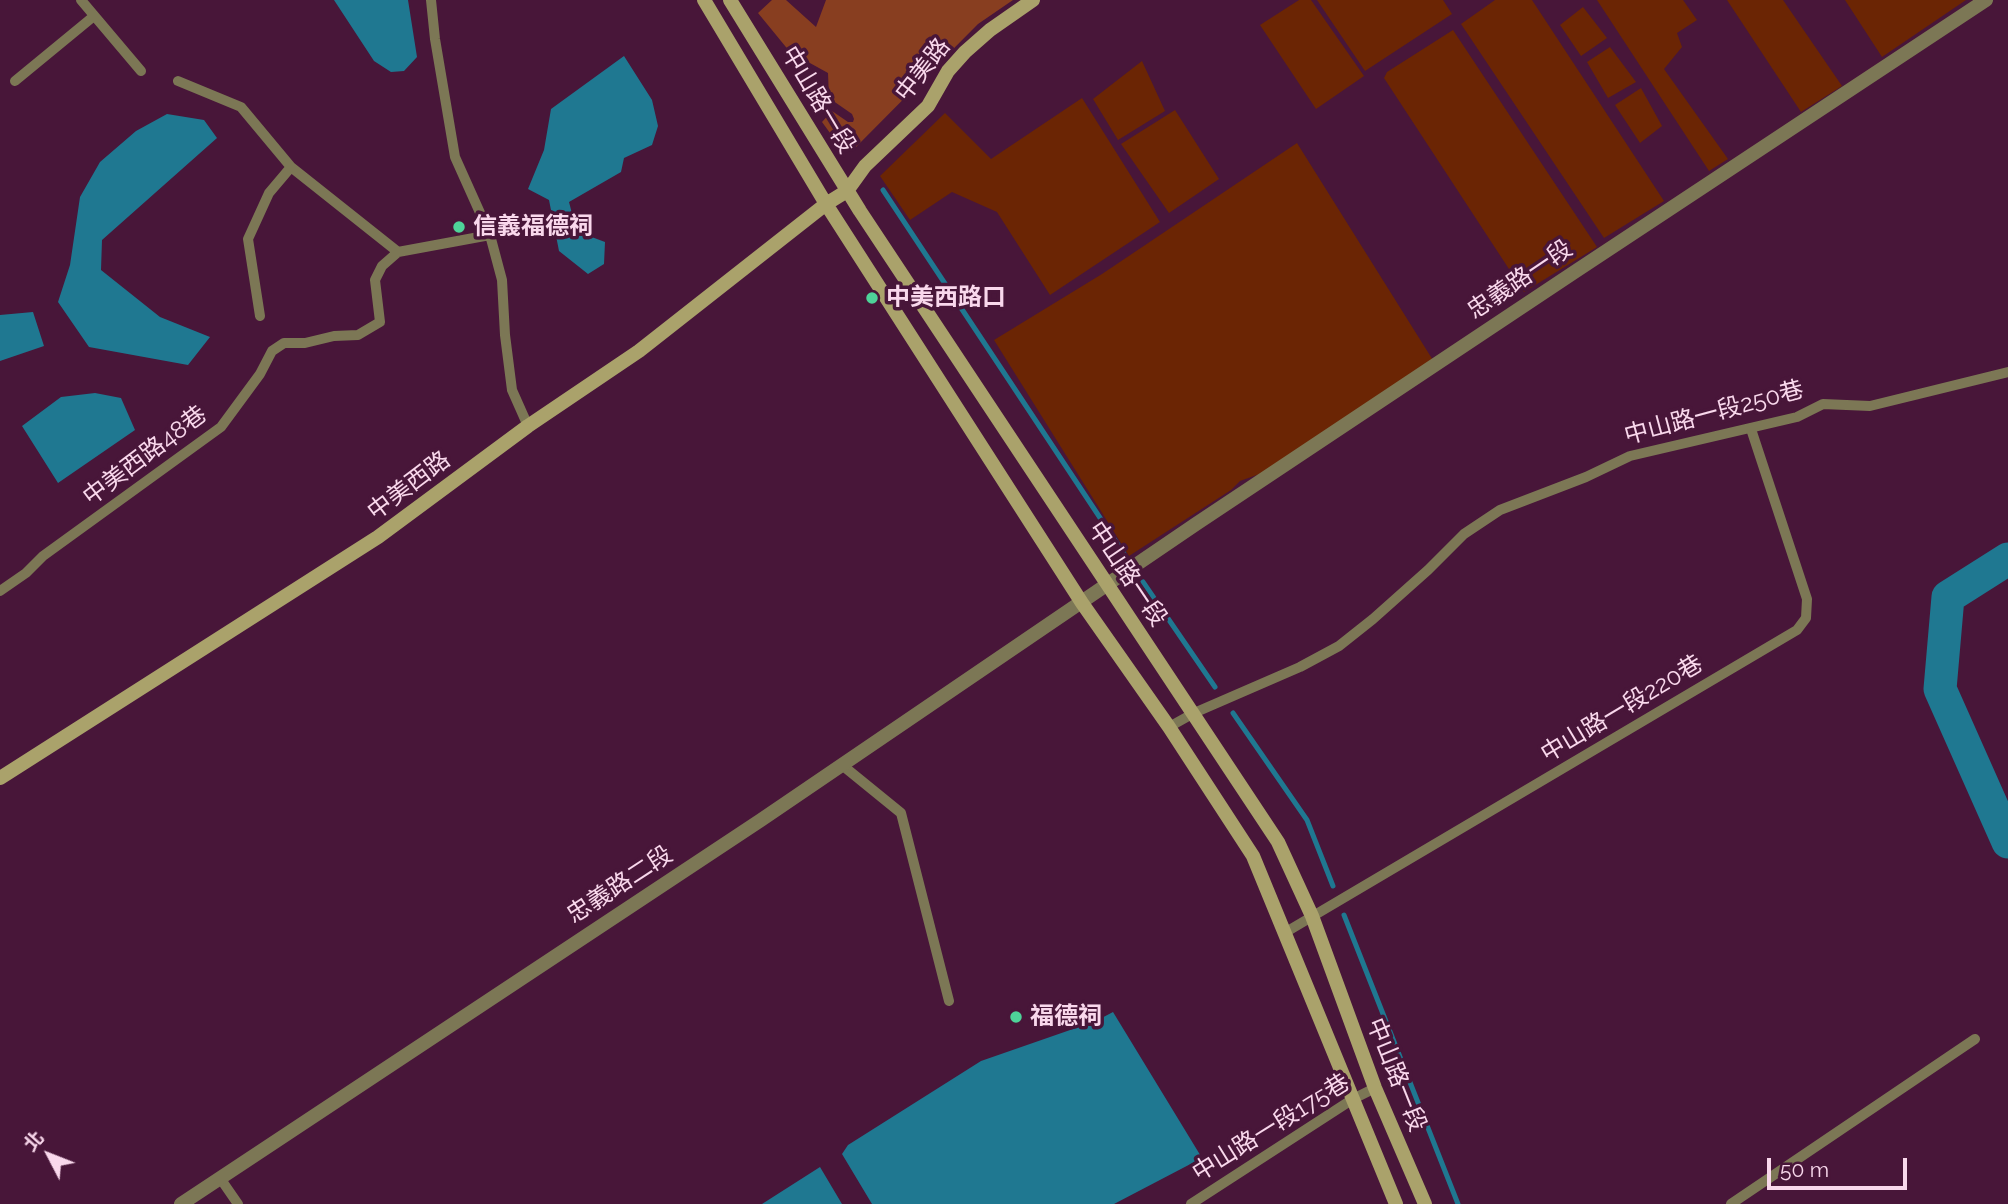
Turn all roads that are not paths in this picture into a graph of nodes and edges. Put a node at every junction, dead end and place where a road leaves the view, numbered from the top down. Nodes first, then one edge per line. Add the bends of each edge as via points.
1 (80, 0) edge
2 (431, 0) edge
3 (704, 0) edge
4 (730, 0) edge
5 (1033, 0) edge
6 (1986, 0) edge
7 (94, 16) junction
8 (141, 71) dead end
9 (15, 81) dead end
10 (178, 81) dead end
11 (291, 167) junction
12 (847, 191) junction
13 (826, 204) junction
14 (490, 235) junction
15 (398, 252) junction
16 (260, 316) dead end
17 (2008, 372) edge
18 (527, 426) junction
19 (1751, 429) junction
20 (1107, 587) junction
21 (0, 591) edge
22 (1082, 603) junction
23 (1194, 713) junction
24 (1169, 727) junction
25 (842, 765) junction
26 (0, 778) edge
27 (1312, 916) junction
28 (1286, 932) junction
29 (949, 1001) dead end
30 (1975, 1039) dead end
31 (1375, 1088) junction
32 (1353, 1099) junction
33 (220, 1178) junction
34 (181, 1204) edge
35 (238, 1204) edge
36 (1191, 1204) edge
37 (1396, 1204) edge
38 (1425, 1204) edge
39 (1731, 1204) edge

1 - 7 lane
2 - 14 lane via 455,157
3 - 13 street, 中山路一段
4 - 12 street, 中山路一段
5 - 12 street, 中美路 via 965,52 928,106 865,166
6 - 20 street, 忠義路一段
7 - 8 lane
7 - 9 lane
10 - 11 lane via 241,107
11 - 15 lane
11 - 16 lane via 269,193 248,239
12 - 13 street, 中美路
12 - 20 street, 中山路一段
13 - 18 street, 中美西路 via 639,351
13 - 22 street, 中山路一段
14 - 15 lane
14 - 18 lane via 502,279 512,390
15 - 21 lane, 中美西路48巷 via 375,280 380,322 358,335 284,343 272,351 244,400 221,427
17 - 19 lane, 中山路一段250巷 via 1870,406 1823,404 1797,417
18 - 26 street, 中美西路 via 378,537
19 - 23 lane, 中山路一段250巷 via 1630,456 1500,510 1464,534 1339,646
19 - 27 lane, 中山路一段220巷 via 1807,599 1806,618 1797,630
20 - 22 street, 忠義路一段
20 - 23 street, 中山路一段
22 - 24 street, 中山路一段
22 - 25 street, 忠義路二段
23 - 24 lane, 中山路一段250巷
23 - 27 street, 中山路一段 via 1278,842
24 - 28 street, 中山路一段 via 1254,856
25 - 29 lane via 901,813
25 - 33 street, 忠義路二段
27 - 28 lane, 中山路一段220巷
27 - 31 street, 中山路一段
28 - 32 street, 中山路一段
30 - 39 lane
31 - 32 lane, 中山路一段175巷
31 - 38 street, 中山路一段
32 - 36 lane, 中山路一段175巷
32 - 37 street, 中山路一段
33 - 34 street, 忠義路二段
33 - 35 lane

